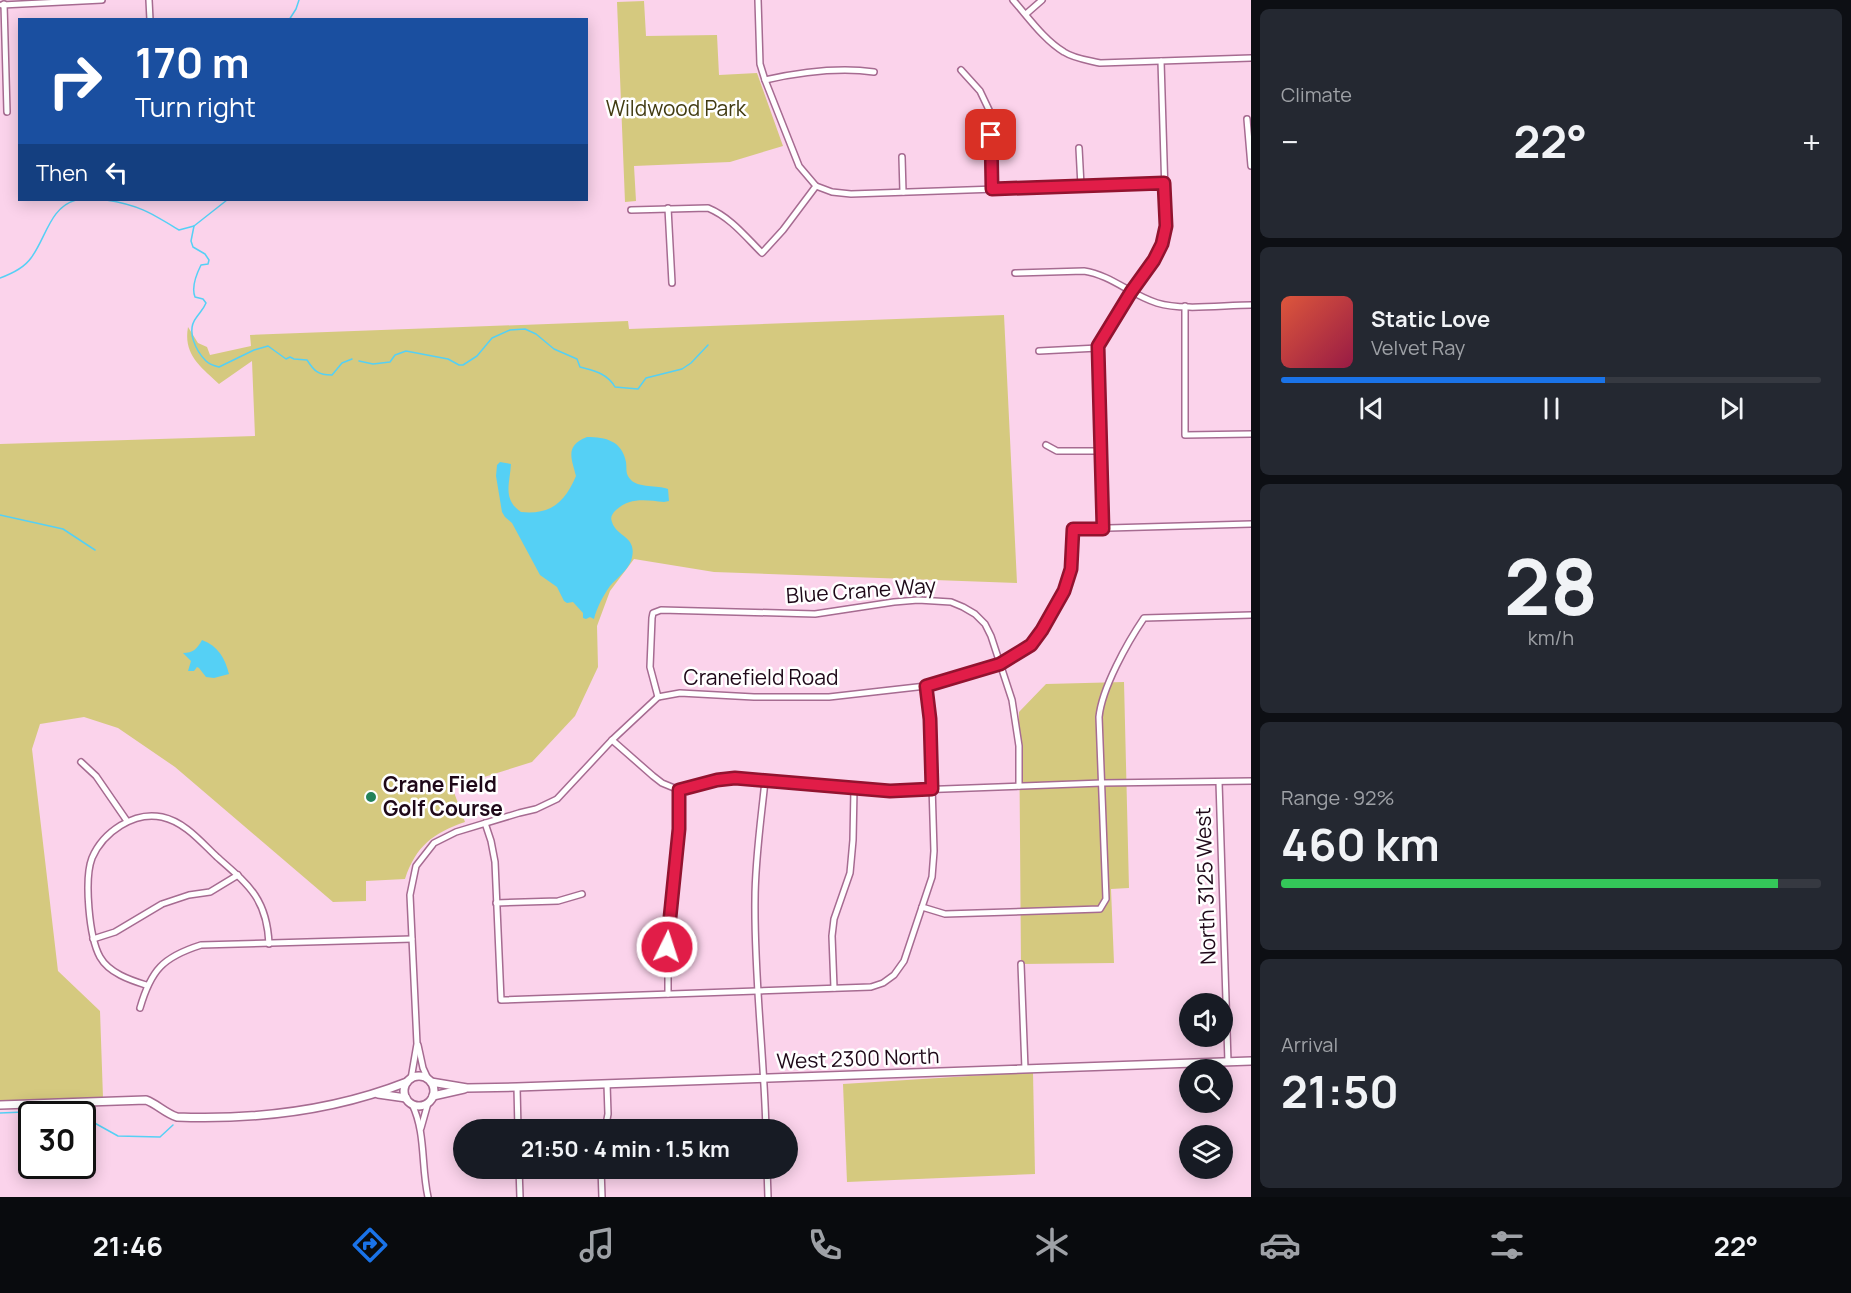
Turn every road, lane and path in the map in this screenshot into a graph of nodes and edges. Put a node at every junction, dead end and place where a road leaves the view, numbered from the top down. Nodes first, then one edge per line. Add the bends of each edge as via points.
1 (102, 0) edge
2 (149, 0) edge
3 (758, 0) edge
4 (1013, 0) edge
5 (1042, 0) edge
6 (2, 4) edge
7 (1026, 14) junction
8 (150, 18) edge
9 (1251, 58) edge
10 (1161, 61) junction
11 (961, 70) dead end
12 (874, 72) dead end
13 (765, 80) junction
14 (7, 112) dead end
15 (1247, 119) dead end
16 (1079, 148) dead end
17 (902, 157) dead end
18 (1251, 166) edge
19 (1164, 183) junction
20 (816, 186) junction
21 (1081, 186) junction
22 (992, 189) junction
23 (903, 192) junction
24 (669, 208) junction
25 (631, 210) dead end
26 (1015, 273) dead end
27 (672, 283) dead end
28 (1131, 292) junction
29 (1251, 305) edge
30 (1185, 306) junction
31 (1098, 348) junction
32 (1040, 351) dead end
33 (1251, 434) edge
34 (1046, 445) dead end
35 (1100, 451) junction
36 (1251, 524) edge
37 (1103, 529) junction
38 (1251, 615) edge
39 (1000, 664) junction
40 (926, 686) junction
41 (658, 697) junction
42 (612, 740) junction
43 (81, 762) dead end
44 (765, 781) junction
45 (1251, 781) edge
46 (1219, 782) junction
47 (1102, 783) junction
48 (1019, 786) junction
49 (854, 789) junction
50 (932, 789) junction
51 (679, 790) junction
52 (127, 821) junction
53 (485, 823) junction
54 (238, 875) junction
55 (582, 894) dead end
56 (496, 903) junction
57 (922, 907) junction
58 (93, 939) junction
59 (412, 939) junction
60 (269, 944) junction
61 (1021, 964) dead end
62 (146, 985) junction
63 (834, 988) junction
64 (757, 991) junction
65 (668, 994) junction
66 (140, 1008) dead end
67 (417, 1044) junction
68 (1228, 1059) edge
69 (1251, 1061) edge
70 (1233, 1062) edge
71 (1179, 1064) edge
72 (1025, 1069) junction
73 (764, 1079) junction
74 (409, 1080) junction
75 (430, 1081) junction
76 (607, 1084) junction
77 (517, 1087) junction
78 (467, 1089) junction
79 (378, 1094) junction
80 (433, 1096) junction
81 (409, 1101) junction
82 (428, 1103) junction
83 (0, 1105) edge
84 (518, 1119) edge
85 (607, 1119) edge
86 (766, 1119) edge
87 (421, 1129) junction
88 (519, 1179) edge
89 (601, 1179) edge
90 (767, 1179) edge
91 (428, 1197) edge
92 (520, 1197) edge
93 (602, 1197) edge
94 (768, 1197) edge

1 - 6 street
2 - 8 street
3 - 13 street via 760,63
4 - 7 street
5 - 7 street
6 - 14 street
7 - 10 street via 1064,52 1081,59 1100,63
9 - 10 street
10 - 19 street
11 - 22 street via 980,91 990,112
12 - 13 street via 854,69 798,73
13 - 20 street via 799,166
15 - 18 street
16 - 21 street
17 - 23 street
19 - 21 street
19 - 28 street via 1166,226 1162,244
20 - 23 street via 851,194
20 - 24 street via 762,253 719,213 708,208
21 - 22 street
22 - 23 street
24 - 25 street
24 - 27 street
26 - 28 street via 1094,272
28 - 30 street via 1168,306
28 - 31 street
29 - 30 street
30 - 33 street via 1185,435
31 - 32 street
31 - 35 street
34 - 35 street via 1057,451
35 - 37 street
36 - 37 street
37 - 39 street, Cranefield Road via 1073,529 1071,569 1064,591 1031,645
38 - 47 street via 1144,618 1100,703
39 - 40 street, Cranefield Road
39 - 41 street, Blue Crane Way via 985,624 951,602 894,602 815,614 665,609 653,613 650,667
39 - 48 street, Blue Crane Way via 1012,700 1019,746
40 - 41 street, Cranefield Road via 829,697 680,693
40 - 50 street
41 - 42 street, Cranefield Road
42 - 51 street via 657,780
42 - 53 street, Cranefield Road via 557,799
43 - 52 street via 96,776
44 - 49 street
44 - 51 street via 735,778
44 - 64 street via 755,899
45 - 46 street
46 - 47 street
46 - 68 street, North 3125 West
47 - 48 street
47 - 57 street via 1106,899 1100,909 945,914
48 - 50 street
49 - 50 street
49 - 63 street via 850,873 832,936
50 - 57 street via 932,877
51 - 65 street via 679,829 668,925
52 - 54 street via 151,816 175,822
52 - 58 street via 100,844 92,859 89,883
53 - 56 street via 495,862
53 - 59 street, Cranefield Road via 443,837 416,866 410,895
54 - 58 street via 210,892 162,904 116,932
54 - 60 street via 263,907
55 - 56 street via 558,901
56 - 65 street via 501,1000
57 - 63 street via 904,961 894,975 871,987
58 - 62 street via 100,958 113,970
59 - 60 street
59 - 67 street, Cranefield Road
60 - 62 street via 201,945 185,950 171,957
61 - 72 street
62 - 66 street
63 - 64 street
64 - 65 street
64 - 73 street
67 - 74 street, Cranefield Road
67 - 75 street, Cranefield Road
69 - 70 street, West 2300 North
71 - 72 street, West 2300 North
72 - 73 street, West 2300 North
73 - 76 street, West 2300 North
73 - 86 street
74 - 75 street via 420,1076
74 - 79 street
74 - 81 street via 405,1090
75 - 78 street
75 - 80 street
76 - 77 street, West 2300 North
76 - 85 street
77 - 78 street, West 2300 North
77 - 84 street
78 - 80 street
79 - 81 street
79 - 83 street via 276,1116 177,1118 146,1100
80 - 82 street
81 - 82 street via 420,1106
81 - 87 street
82 - 87 street
87 - 91 street
88 - 92 street
89 - 93 street
90 - 94 street

